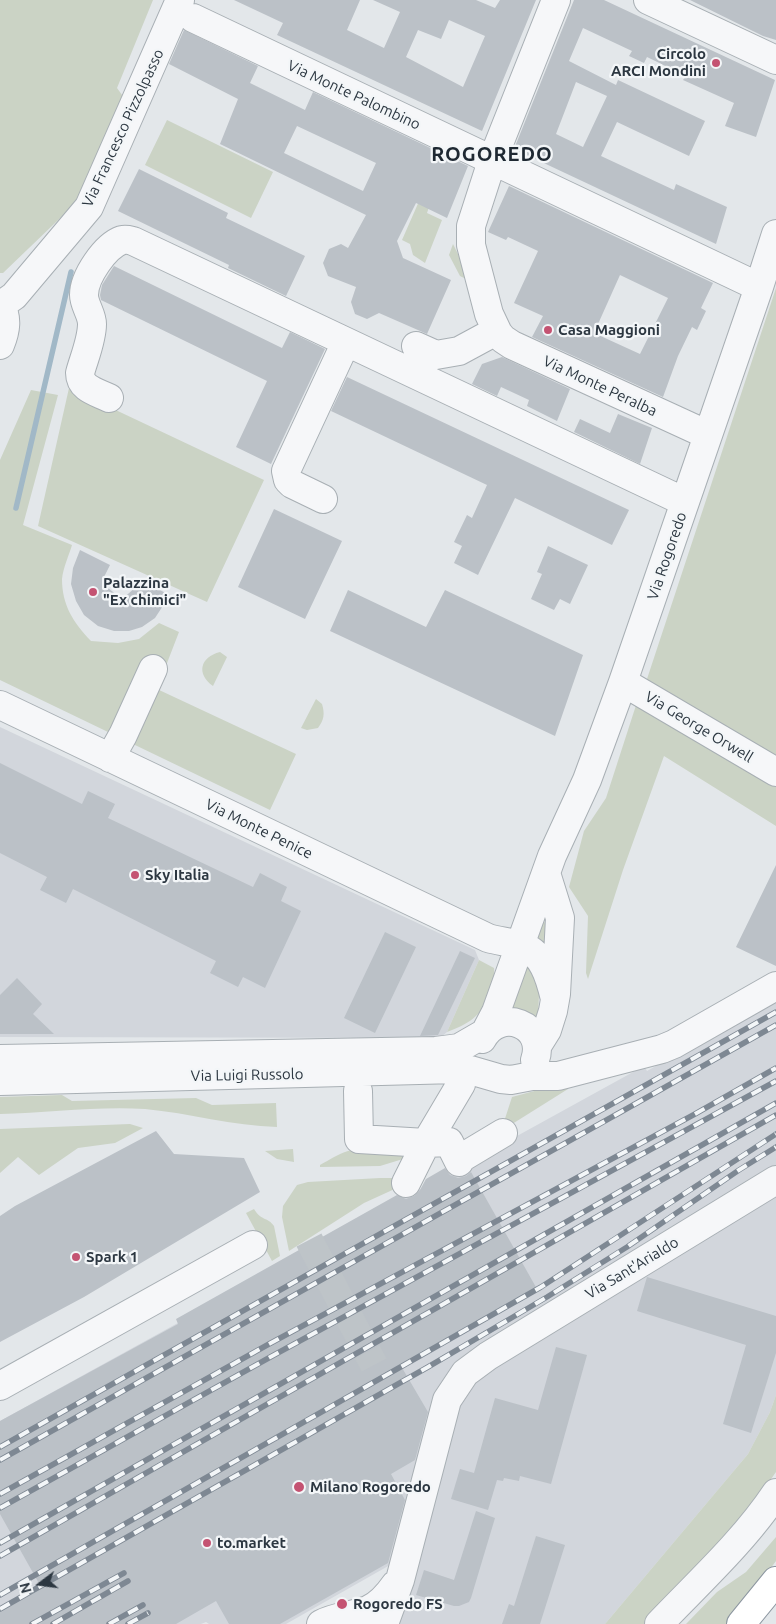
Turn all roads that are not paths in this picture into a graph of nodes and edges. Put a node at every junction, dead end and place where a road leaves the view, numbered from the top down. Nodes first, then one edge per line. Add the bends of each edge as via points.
1 (556, 0) edge
2 (648, 0) edge
3 (186, 9) edge
4 (776, 60) edge
5 (492, 160) junction
6 (776, 234) edge
7 (759, 287) junction
8 (1, 304) edge
9 (496, 331) junction
10 (346, 342) junction
11 (0, 345) edge
12 (416, 346) dead end
13 (109, 398) dead end
14 (708, 435) junction
15 (323, 499) dead end
16 (685, 502) junction
17 (153, 669) dead end
18 (623, 682) junction
19 (0, 705) edge
20 (110, 758) junction
21 (776, 772) edge
22 (546, 873) junction
23 (521, 945) junction
24 (776, 986) edge
25 (555, 999) junction
26 (486, 1032) junction
27 (537, 1046) junction
28 (0, 1059) edge
29 (492, 1076) junction
30 (520, 1078) junction
31 (0, 1081) edge
32 (461, 1084) dead end
33 (358, 1090) dead end
34 (503, 1134) dead end
35 (426, 1143) junction
36 (776, 1180) edge
37 (406, 1183) dead end
38 (253, 1245) dead end
39 (0, 1386) edge
40 (776, 1493) edge
41 (400, 1580) junction
42 (776, 1581) edge
43 (333, 1622) edge
44 (384, 1624) edge
45 (659, 1624) edge
46 (741, 1624) edge

1 - 5 street, Via Monte Peralba
2 - 4 street
3 - 5 street, Via Monte Palombino
3 - 8 street, Via Francesco Pizzolpasso via 89,206 14,296
5 - 7 street, Via Monte Palombino
5 - 9 street, Via Monte Peralba via 472,218 470,236
6 - 7 street, Via Rogoredo
7 - 14 street, Via Rogoredo
8 - 11 street, Via Francesco Pizzolpasso via 7,326
9 - 12 street via 442,363 436,355
9 - 14 street, Via Monte Peralba via 512,346
10 - 13 street via 133,241 121,241 97,262 84,292 92,324 80,378 84,386
10 - 15 street via 286,471 292,484
10 - 16 street
14 - 16 street, Via Rogoredo
16 - 18 street, Via Rogoredo
17 - 20 street
18 - 21 street, Via George Orwell
18 - 22 street, Via Rogoredo via 587,780
19 - 20 street, Via Monte Penice
20 - 23 street, Via Monte Penice via 488,938
22 - 23 street, Via Rogoredo
22 - 25 street via 560,918
23 - 25 street via 542,963
23 - 26 street, Via Rogoredo
24 - 30 street via 662,1049 563,1075
25 - 27 street via 547,1030
26 - 27 street via 492,1026 510,1021 528,1029
26 - 28 street, Via Luigi Russolo via 459,1048 436,1051
26 - 29 street via 478,1051 485,1069
27 - 30 street via 534,1064
29 - 30 street via 511,1080
29 - 31 street, Via Luigi Russolo via 457,1069
32 - 35 street
33 - 35 street via 359,1139
34 - 35 street via 458,1161 449,1142
35 - 37 street
36 - 41 street, Via Sant'Arialdo via 465,1373 447,1400
38 - 39 street
40 - 45 street via 731,1549
41 - 43 street via 383,1600
41 - 44 street, Via Sant'Arialdo
42 - 46 highway

